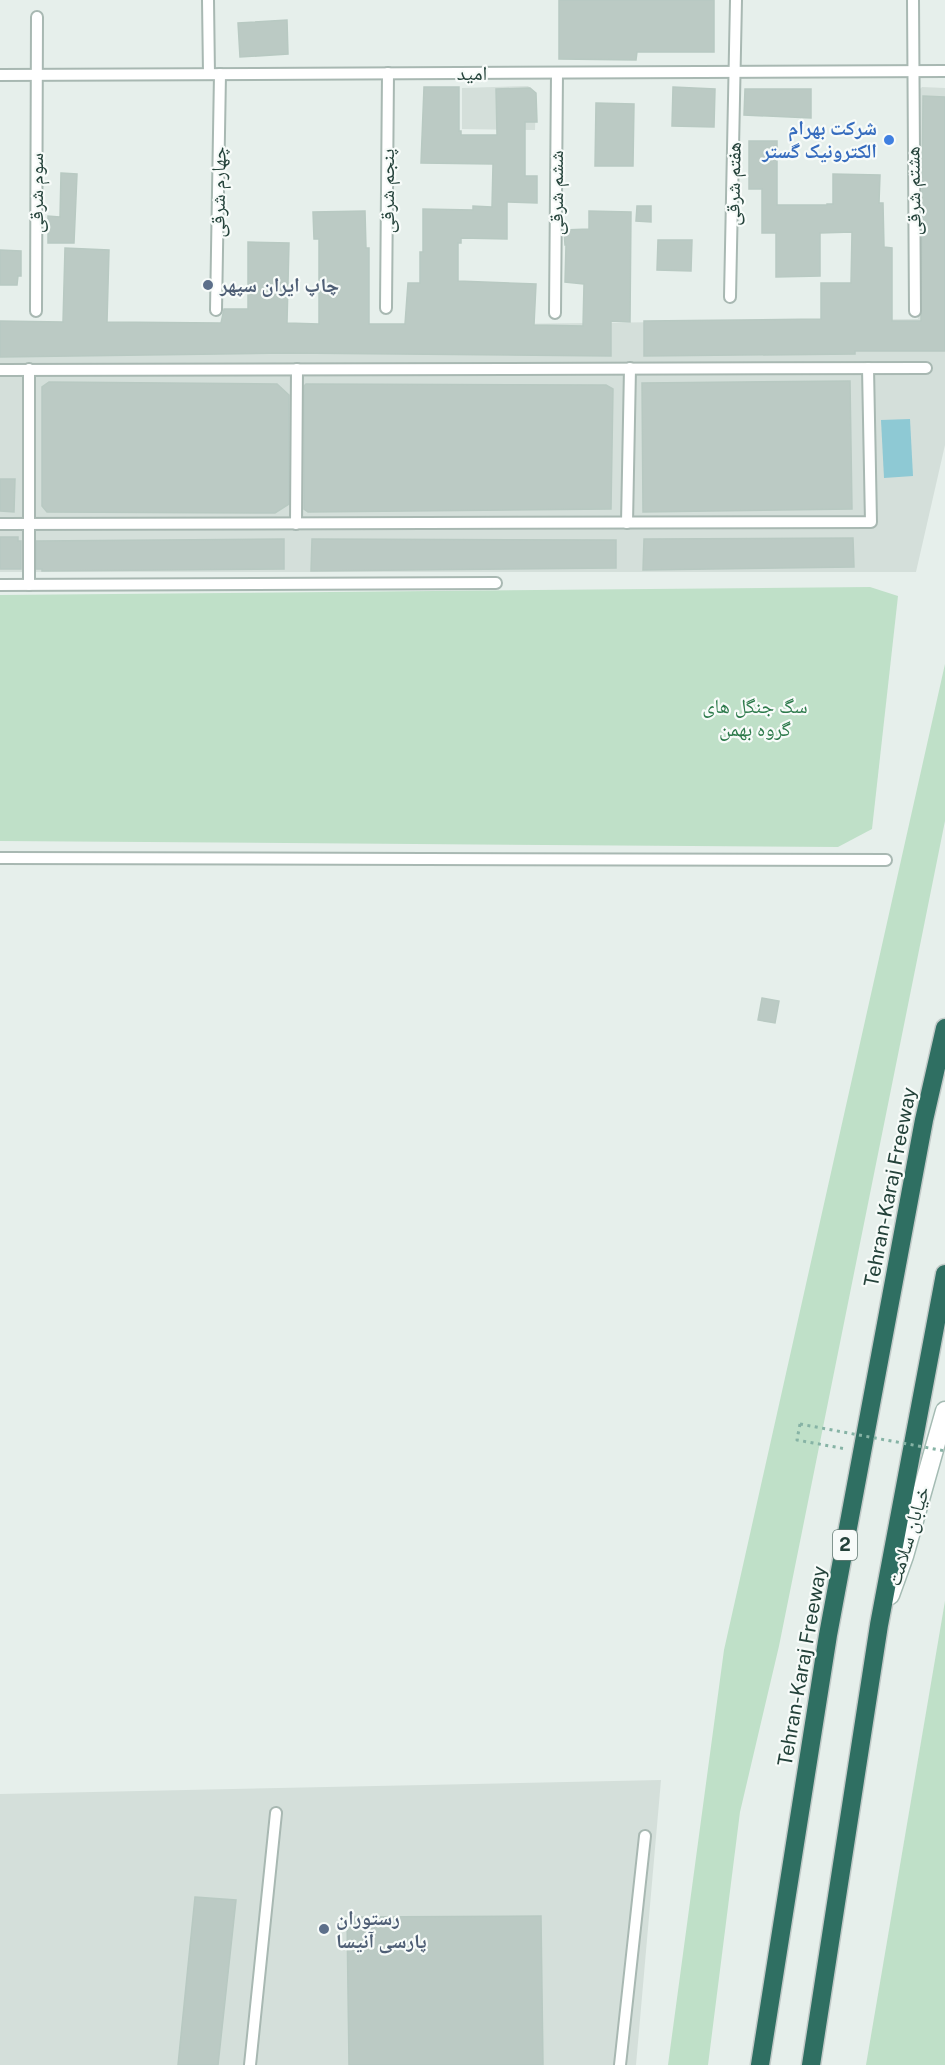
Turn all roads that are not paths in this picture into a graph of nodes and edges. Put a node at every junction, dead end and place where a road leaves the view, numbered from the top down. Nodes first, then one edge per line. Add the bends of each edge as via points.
1 (208, 0) edge
2 (736, 0) edge
3 (913, 0) edge
4 (37, 17) dead end
5 (912, 71) junction
6 (945, 71) edge
7 (735, 72) junction
8 (557, 73) junction
9 (215, 74) junction
10 (388, 74) junction
11 (0, 75) edge
12 (37, 75) junction
13 (730, 297) dead end
14 (386, 308) dead end
15 (216, 310) dead end
16 (36, 311) dead end
17 (915, 311) dead end
18 (555, 313) dead end
19 (630, 368) junction
20 (868, 368) junction
21 (926, 368) dead end
22 (29, 369) junction
23 (297, 369) junction
24 (0, 370) edge
25 (627, 523) junction
26 (0, 524) edge
27 (29, 524) junction
28 (296, 524) junction
29 (496, 583) dead end
30 (0, 585) edge
31 (29, 585) junction
32 (0, 858) edge
33 (886, 860) dead end
34 (945, 1028) edge
35 (945, 1274) edge
36 (945, 1411) edge
37 (879, 1625) junction
38 (276, 1813) dead end
39 (645, 1836) dead end
40 (250, 2065) edge
41 (620, 2065) edge
42 (760, 2065) edge
43 (811, 2065) edge

1 - 9 lane, چهارم شرقی
2 - 7 lane, هفتم شرقی
3 - 5 lane, هشتم شرقی
4 - 12 lane, سوم شرقی
5 - 6 lane, امید
5 - 7 lane, امید
5 - 17 lane, هشتم شرقی
7 - 8 lane, امید
7 - 13 lane, هفتم شرقی
8 - 10 lane, امید
8 - 18 lane, ششم شرقی
9 - 10 lane, امید
9 - 12 lane, امید
9 - 15 lane, چهارم شرقی
10 - 14 lane, پنجم شرقی
11 - 12 lane, امید
12 - 16 lane, سوم شرقی
19 - 20 lane
19 - 23 lane
19 - 25 lane
20 - 21 lane
20 - 25 lane via 871,522
22 - 23 lane
22 - 24 lane
22 - 27 lane
23 - 28 lane
25 - 28 lane
26 - 27 lane
27 - 28 lane
27 - 31 lane
29 - 31 lane
30 - 31 lane
32 - 33 lane
34 - 42 highway, Tehran-Karaj Freeway / 2 via 924,1120 828,1635
35 - 37 highway
36 - 37 main road, خیابان سلامت via 904,1556
37 - 43 highway
38 - 40 lane
39 - 41 lane

